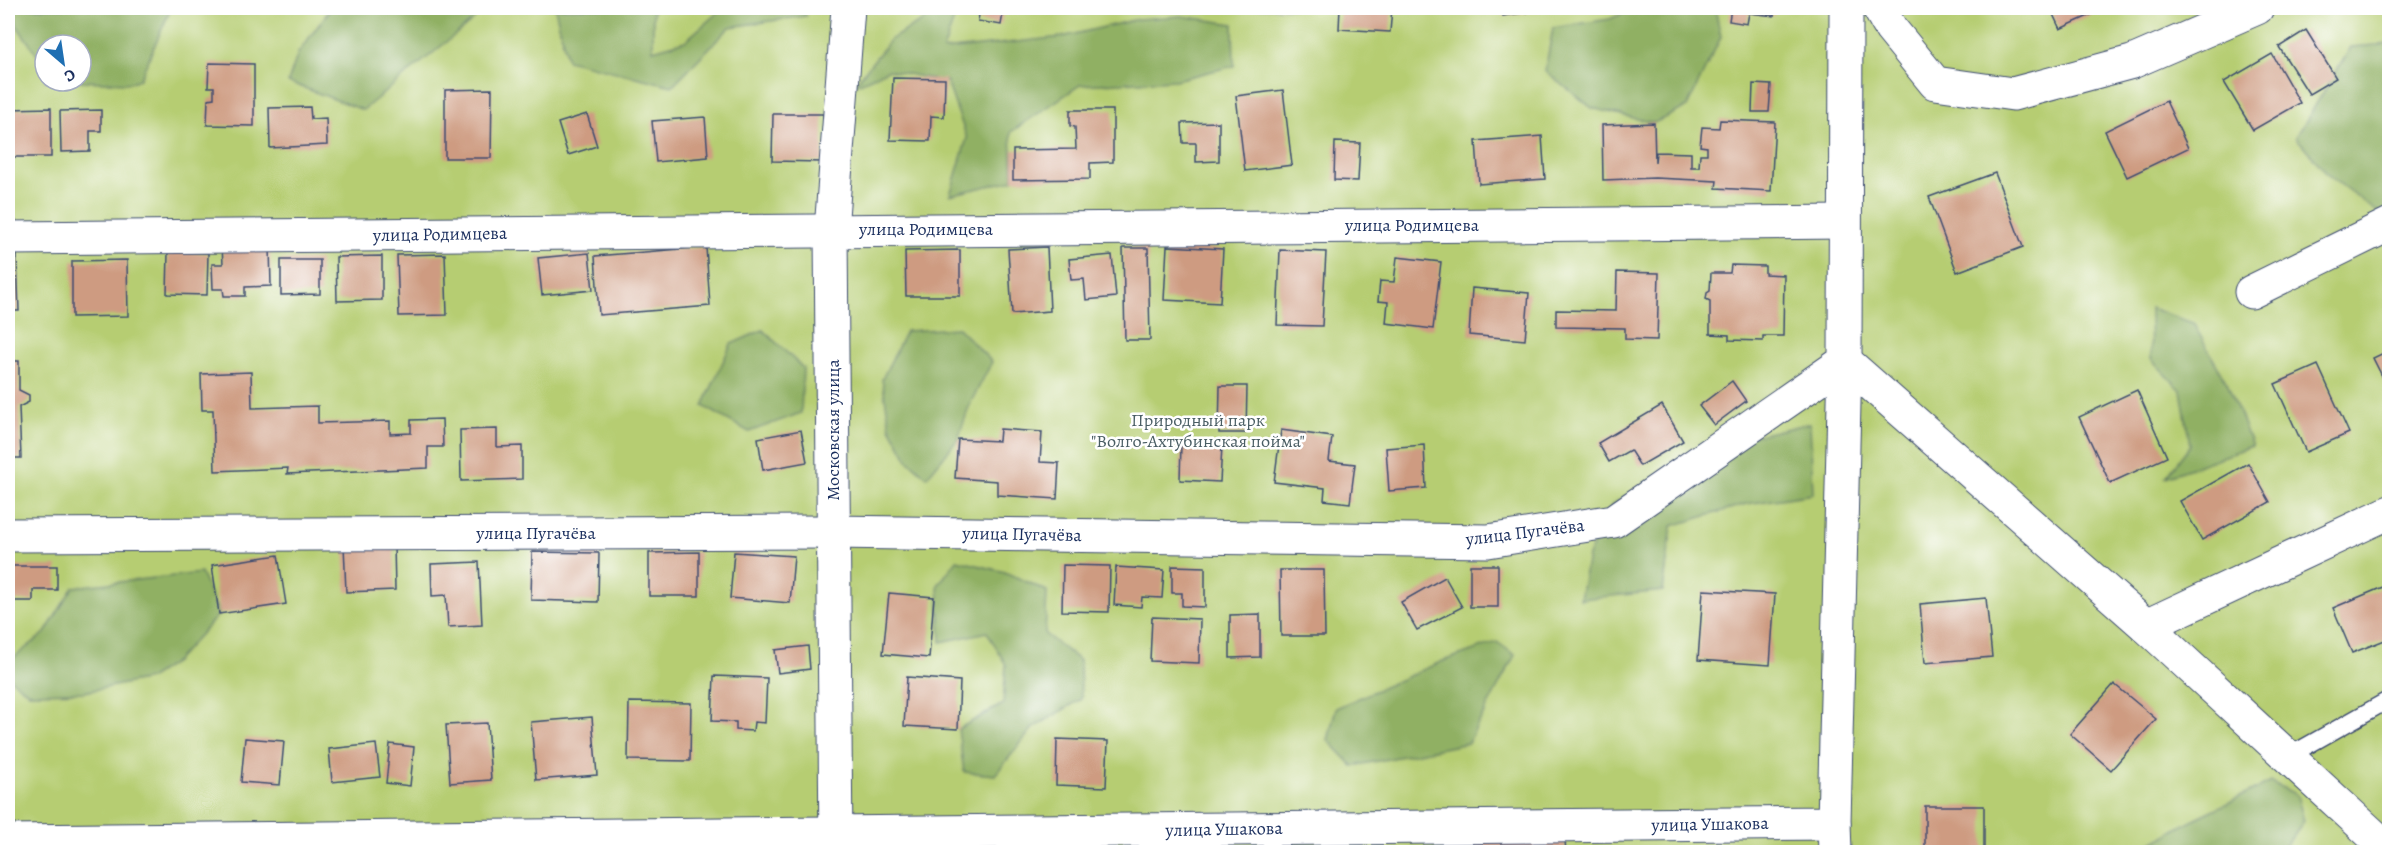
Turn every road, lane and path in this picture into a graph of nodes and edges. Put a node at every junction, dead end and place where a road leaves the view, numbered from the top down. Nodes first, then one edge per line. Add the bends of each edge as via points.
1 (848, 8) edge
2 (1846, 8) edge
3 (1879, 8) edge
4 (2257, 8) edge
5 (1844, 222) junction
6 (2390, 224) edge
7 (831, 230) junction
8 (8, 238) edge
9 (2251, 292) dead end
10 (1845, 361) junction
11 (2390, 512) edge
12 (833, 532) junction
13 (8, 535) edge
14 (2146, 626) junction
15 (2390, 699) edge
16 (2288, 757) junction
17 (1835, 838) edge
18 (8, 841) edge
19 (836, 843) edge
20 (2390, 851) edge

1 - 7 street, Московская улица
2 - 5 street
3 - 4 street via 1935,83 2013,94 2132,62
5 - 7 street, улица Родимцева
5 - 10 street
6 - 9 street
7 - 8 street, улица Родимцева
7 - 12 street, Московская улица
10 - 12 street, улица Пугачёва via 1614,521 1488,541
10 - 14 street
10 - 17 street, улица Ушакова
11 - 14 street
12 - 13 street, улица Пугачёва
12 - 19 street, Московская улица
14 - 16 street
15 - 16 lane
16 - 20 street
17 - 19 street, улица Ушакова
18 - 19 street, улица Ушакова

